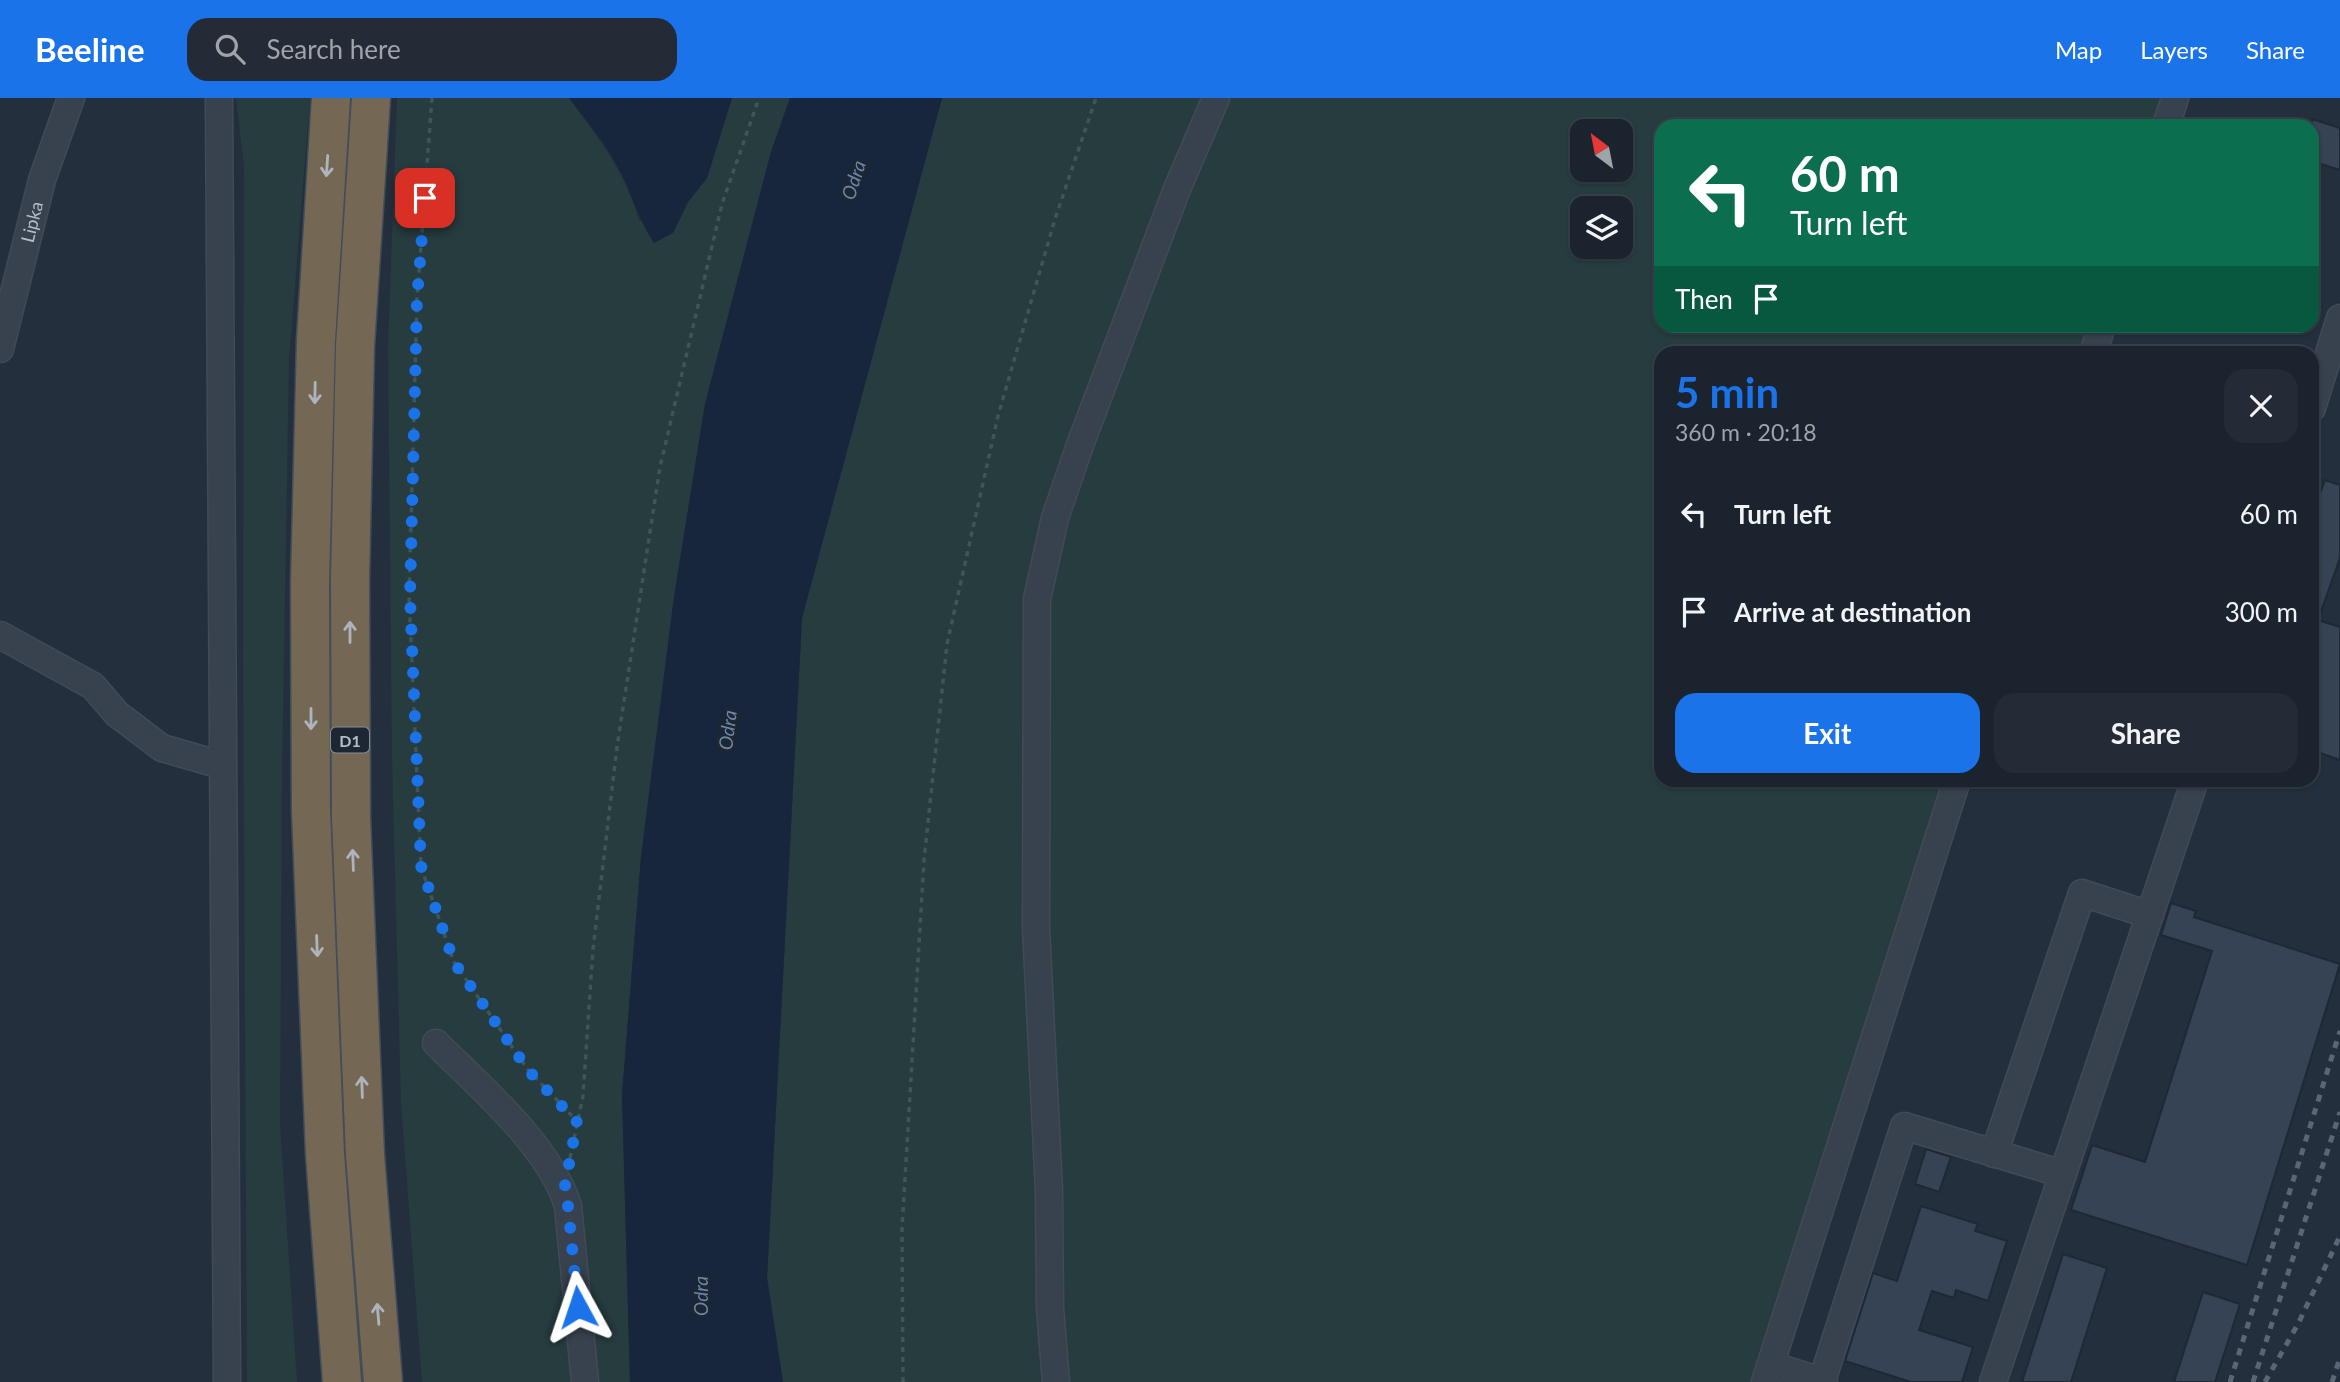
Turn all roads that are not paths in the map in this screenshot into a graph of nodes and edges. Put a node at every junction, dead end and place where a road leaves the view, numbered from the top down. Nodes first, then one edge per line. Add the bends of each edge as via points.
1 (71, 98) edge
2 (219, 98) edge
3 (331, 98) edge
4 (371, 98) edge
5 (1216, 98) edge
6 (2175, 98) edge
7 (2168, 119) edge
8 (2340, 318) edge
9 (0, 349) edge
10 (2319, 386) edge
11 (0, 635) edge
12 (221, 765) junction
13 (1955, 787) edge
14 (2193, 787) edge
15 (2150, 915) junction
16 (436, 1043) dead end
17 (1994, 1154) junction
18 (2063, 1174) junction
19 (1768, 1373) edge
20 (227, 1382) edge
21 (342, 1382) edge
22 (383, 1382) edge
23 (585, 1382) edge
24 (1056, 1382) edge
25 (1823, 1382) edge
26 (1993, 1382) edge

1 - 9 street, Lipka via 42,180
2 - 12 street
3 -> 21 highway, D1 via 316,340 311,798 325,1154
22 -> 4 highway, D1 via 365,1155 351,818 355,346
5 - 24 street via 1080,445 1055,518 1037,599 1036,927
6 - 7 street
8 - 10 street
11 - 12 street via 93,686 117,714 162,748
12 - 20 street
13 - 19 street
14 - 15 street
15 - 17 street via 2082,893
15 - 18 street
16 - 23 street via 520,1127 564,1191
17 - 18 street
17 - 25 street via 1904,1126
18 - 26 street
19 - 25 street

